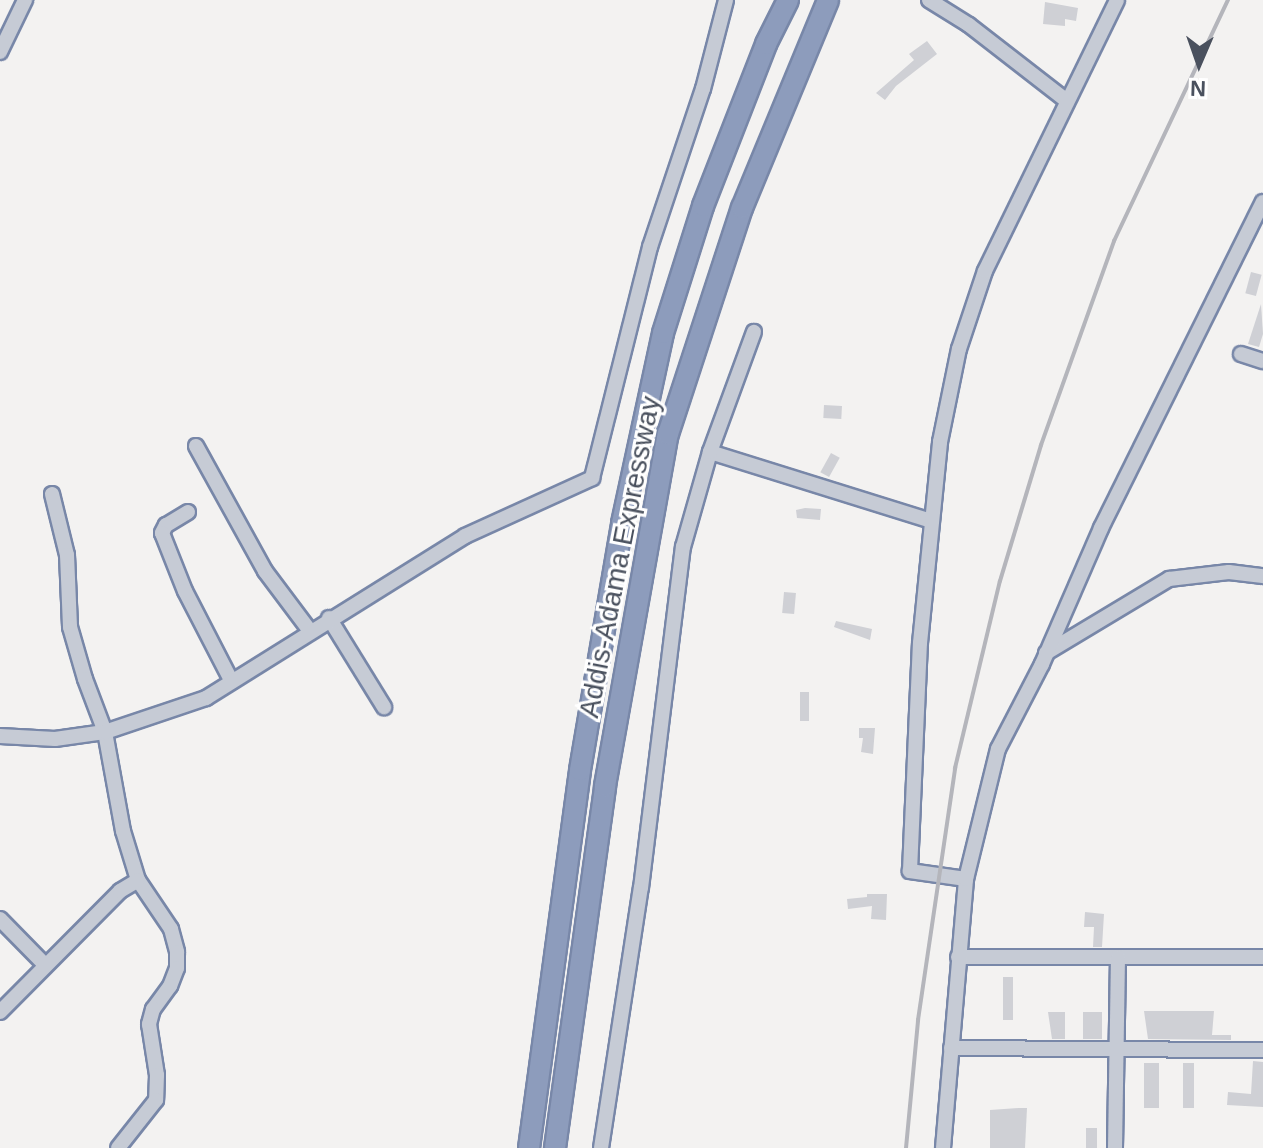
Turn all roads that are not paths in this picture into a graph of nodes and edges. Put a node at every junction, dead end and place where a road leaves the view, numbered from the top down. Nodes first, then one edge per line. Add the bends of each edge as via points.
1 (25, 0) edge
2 (726, 0) edge
3 (788, 0) edge
4 (828, 0) edge
5 (929, 0) edge
6 (1117, 0) edge
7 (0, 52) edge
8 (1067, 101) junction
9 (1263, 202) edge
10 (754, 332) dead end
11 (1241, 354) dead end
12 (1263, 361) edge
13 (196, 446) dead end
14 (710, 452) junction
15 (52, 494) dead end
16 (188, 512) dead end
17 (931, 521) junction
18 (1263, 576) edge
19 (329, 618) junction
20 (310, 631) junction
21 (1046, 653) junction
22 (232, 682) junction
23 (384, 707) dead end
24 (105, 732) junction
25 (0, 736) edge
26 (966, 879) junction
27 (138, 880) junction
28 (0, 919) edge
29 (958, 957) junction
30 (1118, 957) junction
31 (1263, 957) edge
32 (45, 965) junction
33 (0, 1012) edge
34 (951, 1048) junction
35 (1117, 1049) junction
36 (1263, 1050) edge
37 (118, 1148) edge
38 (529, 1148) edge
39 (555, 1148) edge
40 (601, 1148) edge
41 (943, 1148) edge
42 (1115, 1148) edge

1 - 7 street
2 - 19 street via 703,89 650,247 592,478 465,536
3 - 38 highway, Addis-Adama Expressway via 703,206 663,333 622,523 580,770
4 - 39 highway, Addis-Adama Expressway via 742,208 668,434 605,786
5 - 8 street
6 - 8 street
8 - 17 street via 985,271 959,349
9 - 21 street via 1101,528
10 - 14 street
11 - 12 street
13 - 20 street via 265,571
14 - 17 street
14 - 40 street via 675,596 641,888
15 - 24 street via 67,555 70,627
16 - 22 street via 162,533
17 - 26 street via 910,871
18 - 21 street via 1229,572 1169,579
19 - 20 street
19 - 23 street
20 - 22 street
21 - 26 street via 998,749
22 - 24 street via 206,698
24 - 25 street via 55,739
24 - 27 street
26 - 29 street
27 - 32 street via 120,891
27 - 37 street via 171,929 177,968 149,1024 156,1100
28 - 32 street
29 - 30 street
29 - 34 street
30 - 31 street
30 - 35 street
32 - 33 street
34 - 35 street
34 - 41 street
35 - 36 street
35 - 42 street

